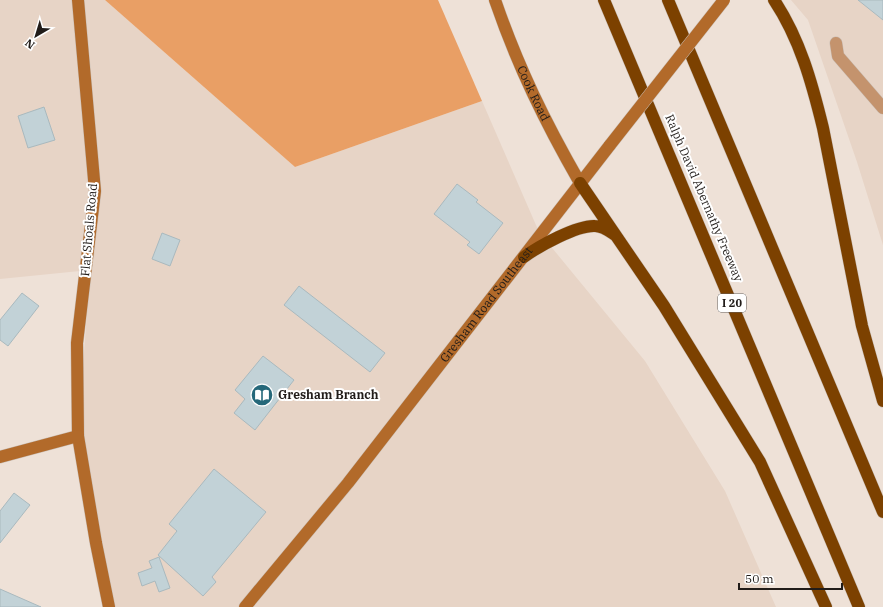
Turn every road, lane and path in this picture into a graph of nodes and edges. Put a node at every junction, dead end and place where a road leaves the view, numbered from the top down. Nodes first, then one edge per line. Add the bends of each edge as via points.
1 (78, 0) edge
2 (495, 0) edge
3 (604, 0) edge
4 (668, 0) edge
5 (724, 0) edge
6 (774, 0) edge
7 (836, 44) dead end
8 (883, 108) edge
9 (580, 183) junction
10 (618, 237) junction
11 (524, 257) junction
12 (883, 401) edge
13 (78, 436) junction
14 (0, 457) edge
15 (883, 512) edge
16 (109, 607) edge
17 (245, 607) edge
18 (826, 607) edge
19 (859, 607) edge

1 - 13 street, Flat Shoals Road via 95,191 77,343
2 - 9 street, Cook Road via 508,40 534,99
3 - 19 highway, Ralph David Abernathy Freeway / I 20
4 - 15 highway
5 - 9 street, Gresham Road Southeast, bridge
6 - 12 highway via 796,39 824,128 862,326
7 - 8 street via 838,56
9 - 10 highway
9 - 11 street, Gresham Road Southeast
10 - 11 highway via 602,227 586,227 543,245
10 - 18 highway via 664,306 760,462
11 - 17 street, Gresham Road Southeast via 348,482
13 - 14 street
13 - 16 street, Flat Shoals Road

